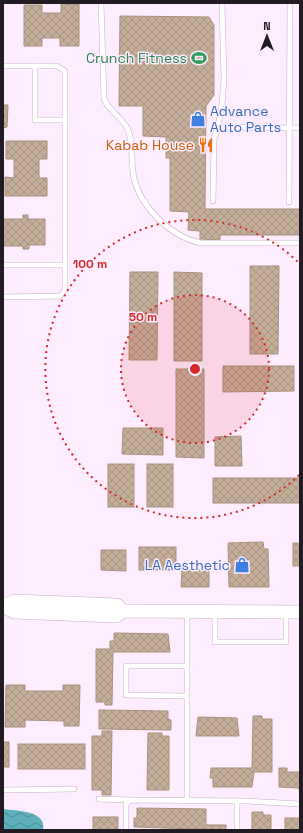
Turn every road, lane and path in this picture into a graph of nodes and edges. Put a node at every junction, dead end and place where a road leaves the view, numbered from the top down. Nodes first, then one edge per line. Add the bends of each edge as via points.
1 (100, 3) edge
2 (222, 3) edge
3 (290, 4) edge
4 (3, 66) edge
5 (35, 66) junction
6 (65, 120) junction
7 (218, 127) junction
8 (289, 128) junction
9 (300, 128) edge
10 (213, 201) dead end
11 (289, 202) dead end
12 (300, 243) edge
13 (3, 264) edge
14 (65, 264) junction
15 (3, 297) edge
16 (3, 606) edge
17 (187, 611) junction
18 (215, 611) junction
19 (286, 611) junction
20 (300, 612) edge
21 (186, 666) junction
22 (186, 696) junction
23 (74, 789) dead end
24 (3, 790) edge
25 (99, 799) dead end
26 (130, 800) junction
27 (187, 800) junction
28 (237, 801) junction
29 (300, 804) edge
30 (126, 830) edge
31 (237, 830) edge

1 - 12 lane via 104,99 107,106 125,123 130,133 135,180 155,214 167,228 188,240 201,243
2 - 7 lane via 224,79
3 - 8 lane
4 - 5 lane
5 - 6 lane via 57,66 65,71
5 - 6 lane via 35,120
6 - 14 lane
7 - 8 lane
7 - 10 lane via 214,139
8 - 9 lane
8 - 11 lane
13 - 14 lane
14 - 15 lane via 65,290 60,296
16 - 17 street via 14,612 108,616 116,616 123,611
17 - 18 street
17 - 21 lane
18 - 19 street
18 - 19 lane via 215,642 286,642
19 - 20 street
21 - 22 lane
21 - 22 lane via 126,666 126,695
22 - 27 lane
23 - 24 lane
25 - 26 lane
26 - 27 lane
26 - 30 lane via 126,804
27 - 28 lane
28 - 29 lane
28 - 31 lane

